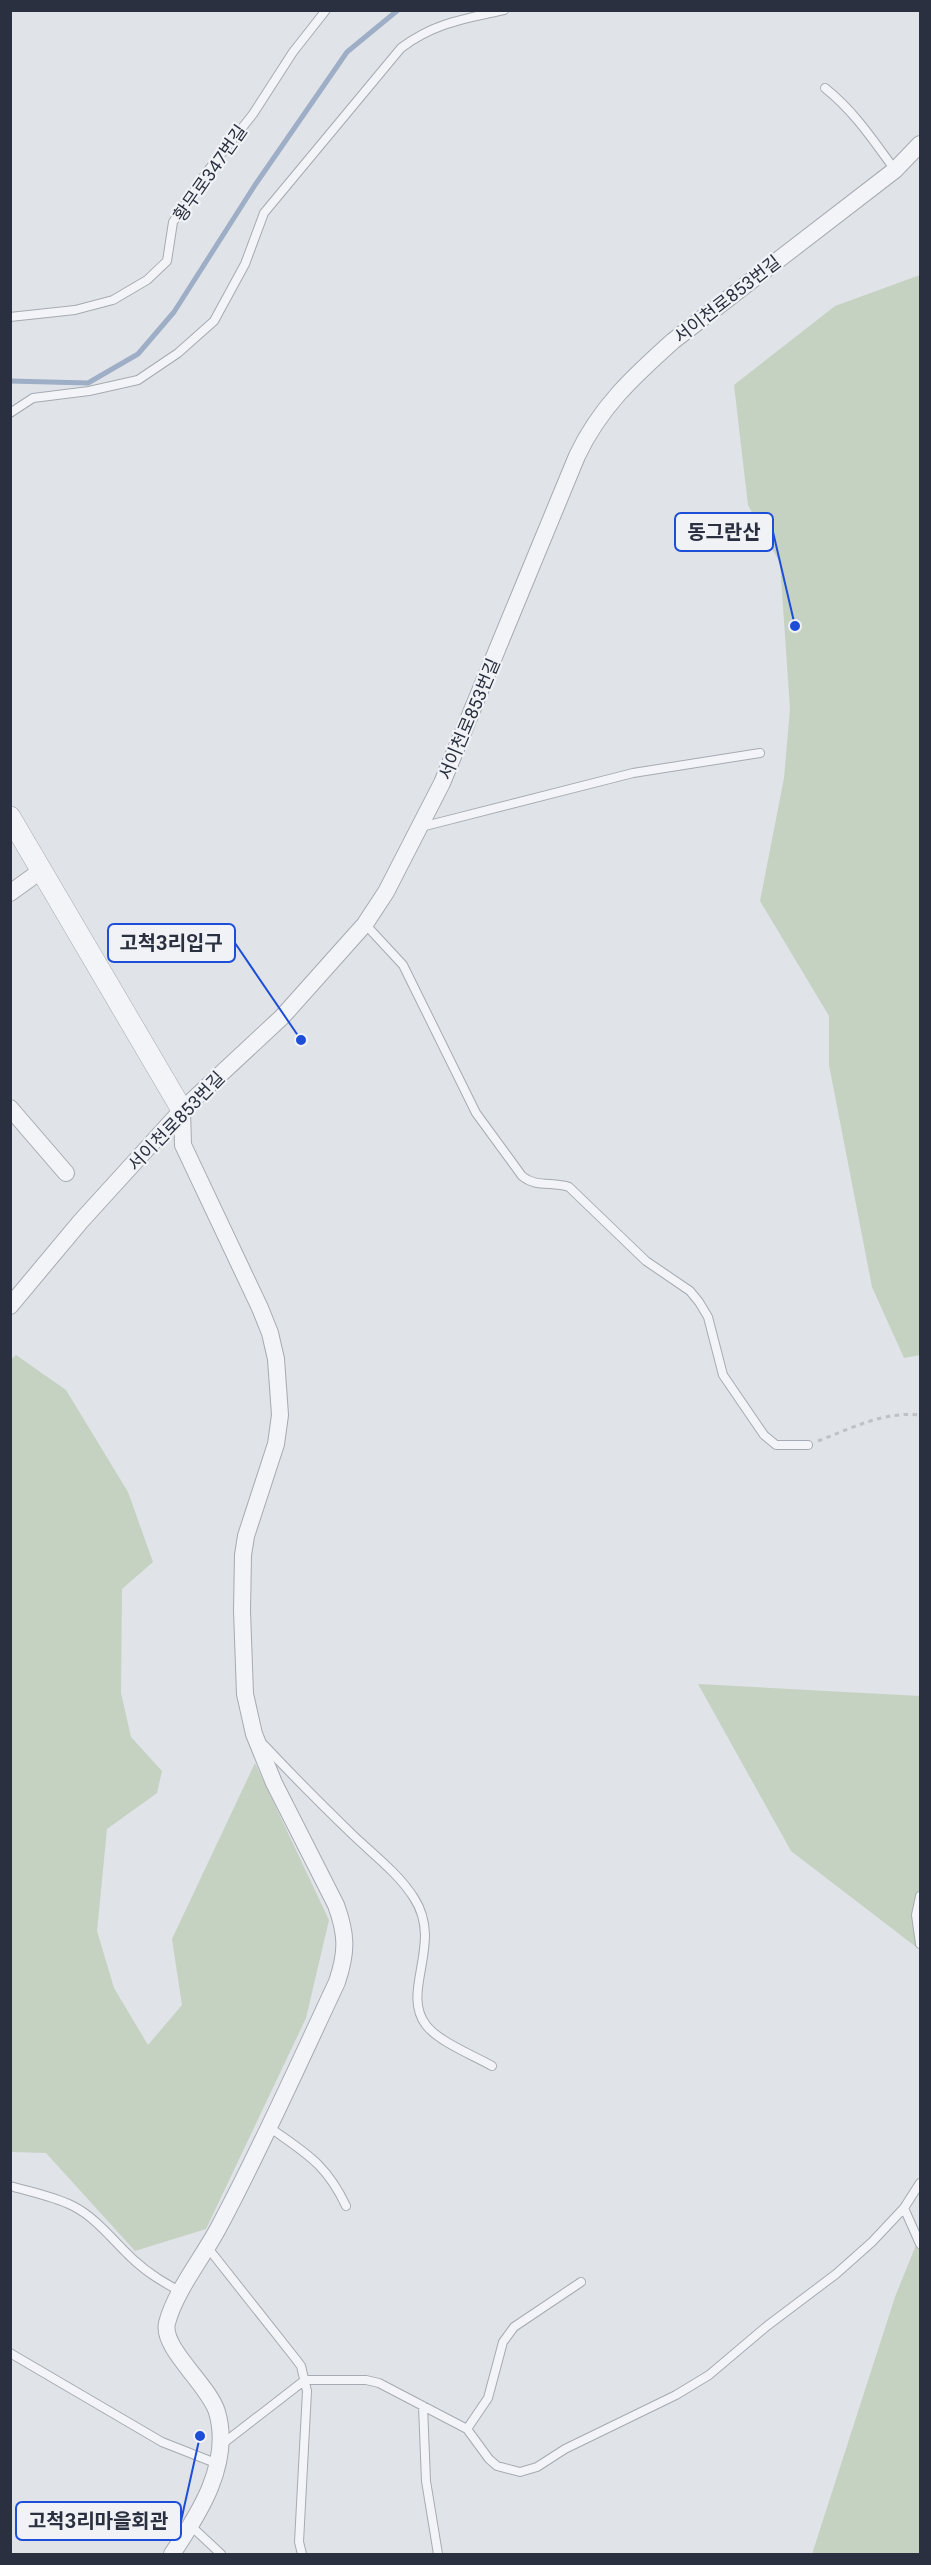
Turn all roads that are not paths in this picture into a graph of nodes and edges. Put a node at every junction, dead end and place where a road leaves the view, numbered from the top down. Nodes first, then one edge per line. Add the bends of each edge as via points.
1 (326, 10) edge
2 (504, 10) edge
3 (825, 88) dead end
4 (921, 144) edge
5 (895, 170) junction
6 (10, 317) edge
7 (10, 413) edge
8 (760, 753) dead end
9 (10, 817) edge
10 (420, 827) junction
11 (42, 870) junction
12 (10, 893) edge
13 (365, 924) junction
14 (10, 1108) edge
15 (182, 1110) junction
16 (66, 1173) dead end
17 (10, 1306) edge
18 (808, 1445) road end
19 (254, 1734) junction
20 (921, 1896) edge
21 (921, 1944) edge
22 (492, 2066) dead end
23 (268, 2127) junction
24 (921, 2183) edge
25 (10, 2186) edge
26 (346, 2206) dead end
27 (904, 2208) junction
28 (921, 2244) edge
29 (208, 2248) junction
30 (581, 2282) dead end
31 (182, 2292) junction
32 (10, 2353) edge
33 (305, 2380) junction
34 (423, 2406) junction
35 (467, 2429) junction
36 (221, 2445) junction
37 (218, 2464) junction
38 (191, 2526) junction
39 (172, 2554) edge
40 (221, 2554) edge
41 (302, 2554) edge
42 (438, 2554) edge

1 - 6 lane, 황무로347번길 via 173,222 167,261 147,280 113,300 75,310
2 - 7 lane via 441,24 420,33 401,48 264,213 245,264 214,321 178,353 138,380 33,398
3 - 5 lane via 861,122
4 - 5 street, 서이천로853번길
5 - 10 street, 서이천로853번길 via 674,341 632,378 589,430 463,734
8 - 10 lane via 633,773
9 - 11 street
10 - 13 street, 서이천로853번길
11 - 12 street
11 - 15 street
13 - 15 street, 서이천로853번길 via 282,1017
13 - 18 lane via 403,965 476,1113 522,1176 530,1183 569,1187 646,1261 690,1291 708,1317 723,1375 764,1435 776,1445
14 - 16 street
15 - 17 street, 서이천로853번길
15 - 19 street via 183,1145 260,1308 272,1341 279,1390 276,1444 243,1555 244,1694
19 - 22 lane via 414,1898 426,1924 417,1994 421,2016 435,2034
19 - 23 street via 274,1783 336,1905 346,1952 337,1982
20 - 21 lane via 916,1915
23 - 26 lane via 321,2166 335,2182
23 - 29 street
24 - 27 lane
25 - 31 lane via 74,2206 136,2263
27 - 28 lane
27 - 35 lane via 836,2274 709,2374 537,2467 520,2472 497,2466
29 - 31 street
29 - 33 lane via 295,2358
30 - 35 lane via 514,2327 503,2342 488,2398
31 - 36 street via 166,2333 217,2411
32 - 37 lane via 162,2442
33 - 34 lane via 366,2380
33 - 36 lane
33 - 41 lane via 299,2542
34 - 35 lane
34 - 42 lane via 426,2481
36 - 37 street
37 - 38 street
38 - 39 street
38 - 40 lane

